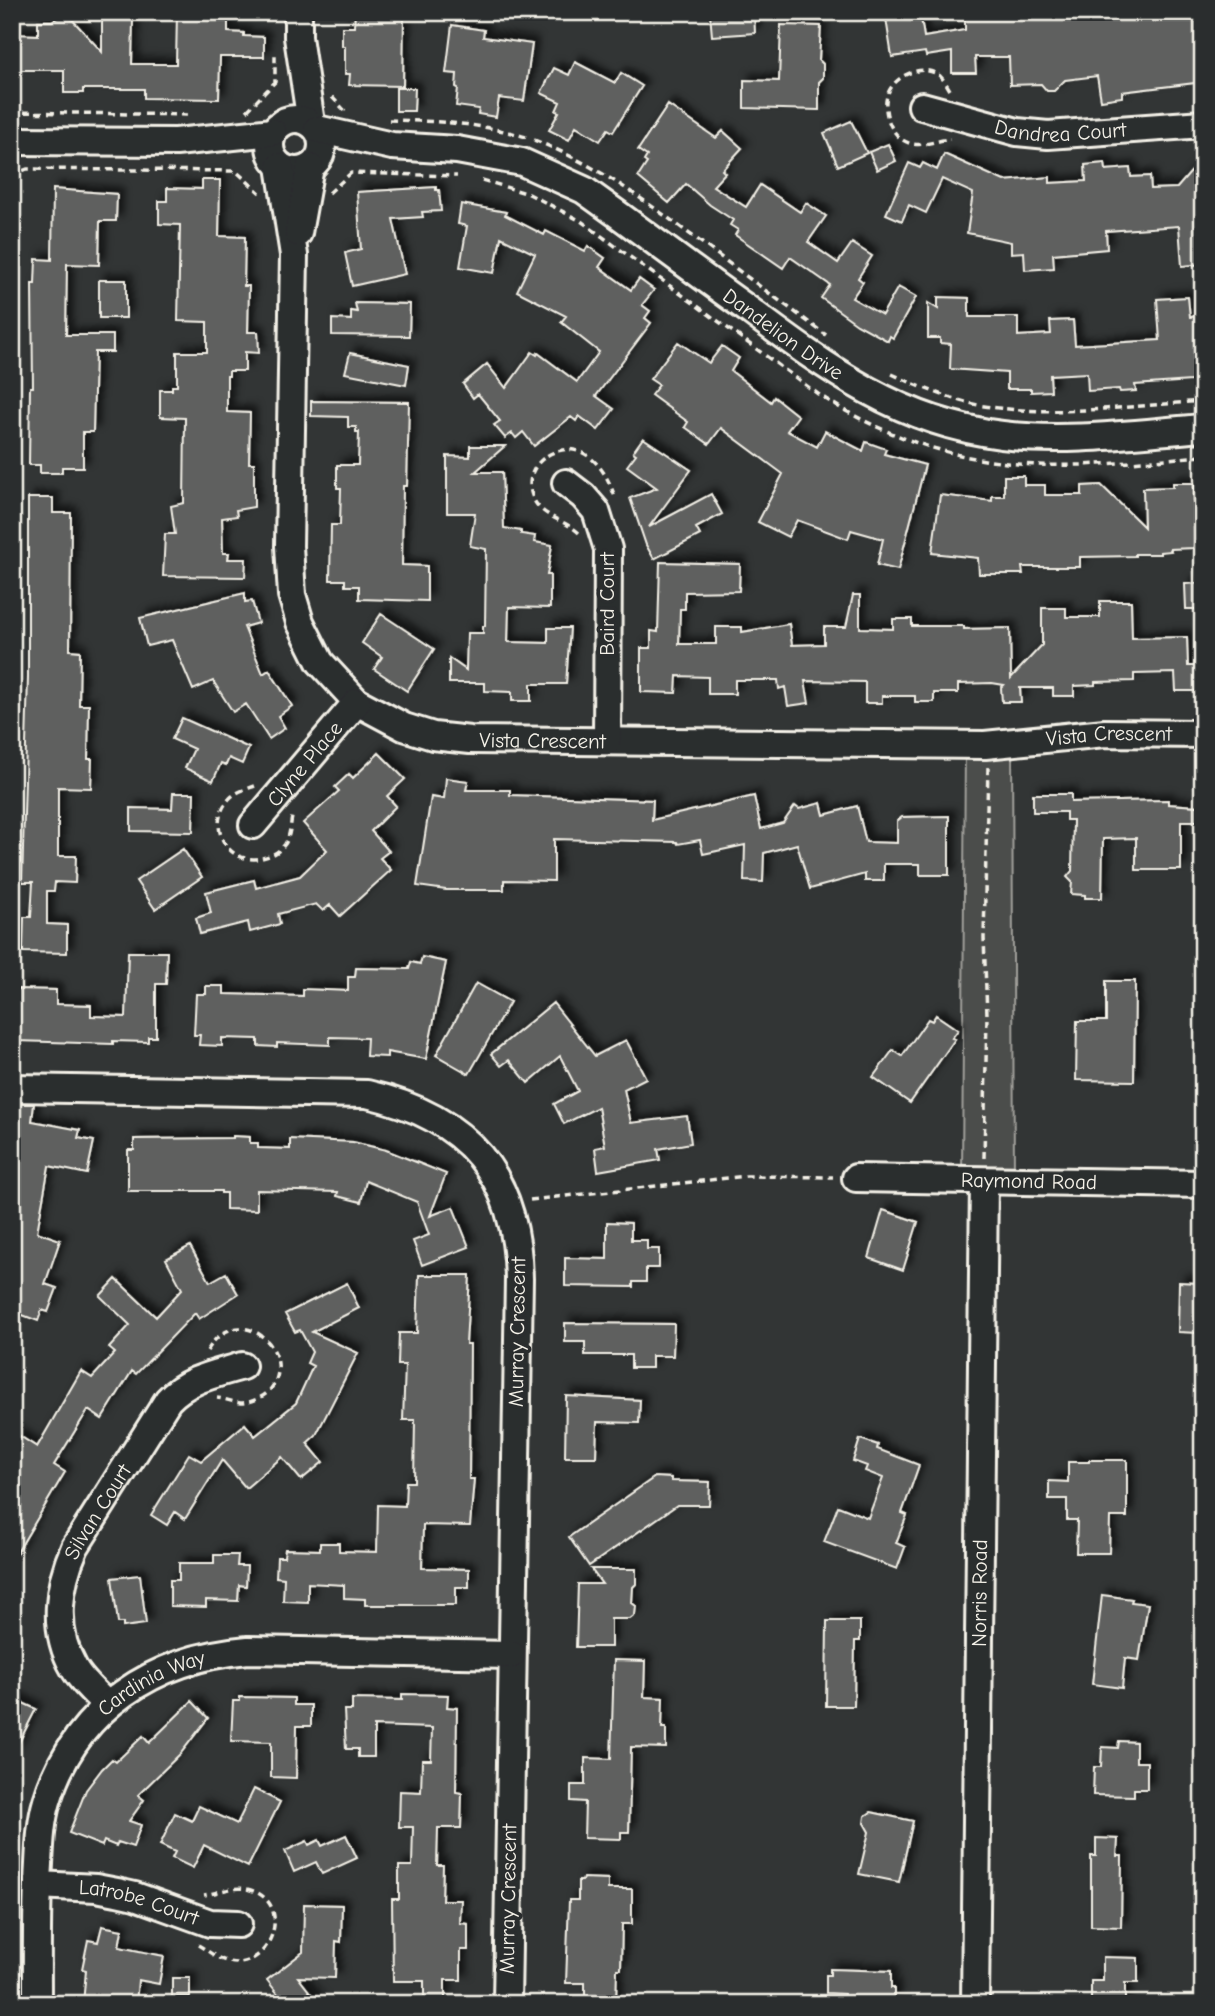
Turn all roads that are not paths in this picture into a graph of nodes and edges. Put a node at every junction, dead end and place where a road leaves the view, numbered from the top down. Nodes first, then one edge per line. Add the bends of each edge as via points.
1 (298, 25) edge
2 (922, 106) dead end
3 (1203, 124) edge
4 (314, 126) junction
5 (12, 141) edge
6 (277, 145) junction
7 (392, 146) junction
8 (314, 162) junction
9 (294, 255) junction
10 (1203, 428) edge
11 (566, 483) dead end
12 (357, 702) junction
13 (1203, 734) edge
14 (607, 741) junction
15 (253, 825) dead end
16 (12, 1088) edge
17 (856, 1178) road end
18 (984, 1181) junction
19 (1203, 1184) edge
20 (242, 1366) dead end
21 (512, 1655) junction
22 (107, 1705) junction
23 (38, 1885) junction
24 (238, 1924) dead end
25 (37, 2004) edge
26 (507, 2004) edge
27 (975, 2004) edge

1 - 4 street
1 - 6 street
2 - 3 street, Dandrea Court via 1017,132 1048,135
4 - 6 street via 296,119
4 - 7 street, Dandelion Drive
4 - 8 street via 322,143
5 - 6 street
6 - 8 street via 295,171
6 - 9 street, Vista Crescent
7 - 8 street, Dandelion Drive
7 - 10 street, Dandelion Drive via 457,150 512,160 584,190 822,364 914,413 1003,435 1068,437
8 - 9 street, Vista Crescent
9 - 12 street, Vista Crescent via 292,596 304,634 320,662
11 - 14 street, Baird Court via 596,511 608,549
12 - 14 street, Vista Crescent via 404,727 433,736
12 - 15 street, Clyne Place
13 - 14 street, Vista Crescent via 1105,733 985,745
16 - 21 street, Murray Crescent via 367,1094 431,1115 474,1149 512,1214 518,1247
17 - 18 street, Raymond Road
18 - 19 street, Raymond Road
18 - 27 street, Norris Road
20 - 22 street, Silvan Court via 176,1392 68,1562 59,1621 74,1669
21 - 22 street, Cardinia Way via 220,1653 148,1677
21 - 26 street, Murray Crescent
22 - 23 street, Cardinia Way via 70,1751 47,1801
23 - 24 street, Latrobe Court via 117,1892 210,1923
23 - 25 street, Cardinia Way

